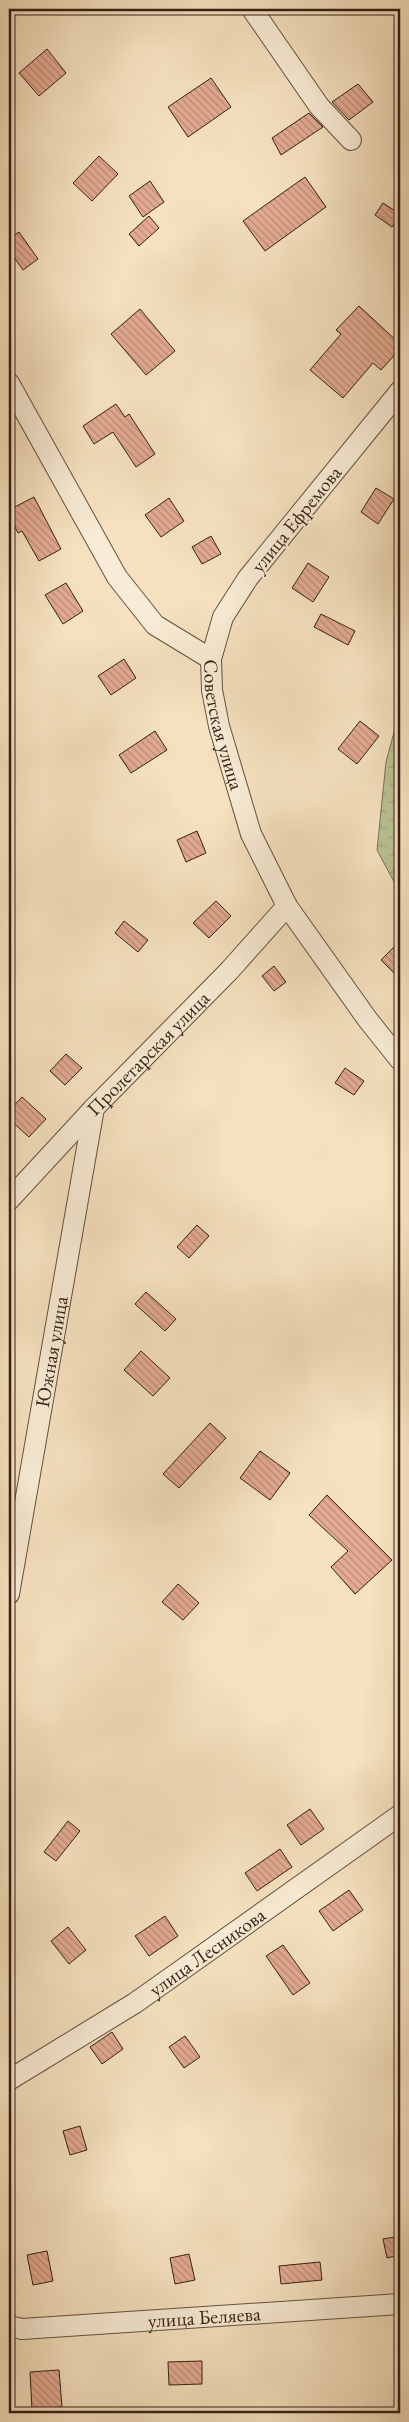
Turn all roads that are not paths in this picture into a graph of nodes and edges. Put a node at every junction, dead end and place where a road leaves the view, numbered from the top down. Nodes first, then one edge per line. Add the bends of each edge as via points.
1 (252, 9) edge
2 (351, 140) dead end
3 (9, 383) edge
4 (400, 390) edge
5 (211, 659) junction
6 (288, 906) junction
7 (400, 1060) edge
8 (94, 1108) junction
9 (9, 1200) edge
10 (9, 1594) edge
11 (399, 1822) edge
12 (9, 2080) edge
13 (400, 2304) edge
14 (9, 2326) edge

1 - 2 street via 319,106
3 - 5 street, Советская улица via 117,577 155,625
4 - 5 street, улица Ефремова via 248,578 223,617
5 - 6 street, Советская улица via 212,690 219,726 252,834
6 - 7 street, Советская улица
6 - 8 street, Пролетарская улица
8 - 9 street, Пролетарская улица
8 - 10 street, Южная улица
11 - 12 street, улица Лесникова via 135,2003
13 - 14 street, улица Беляева via 22,2329

